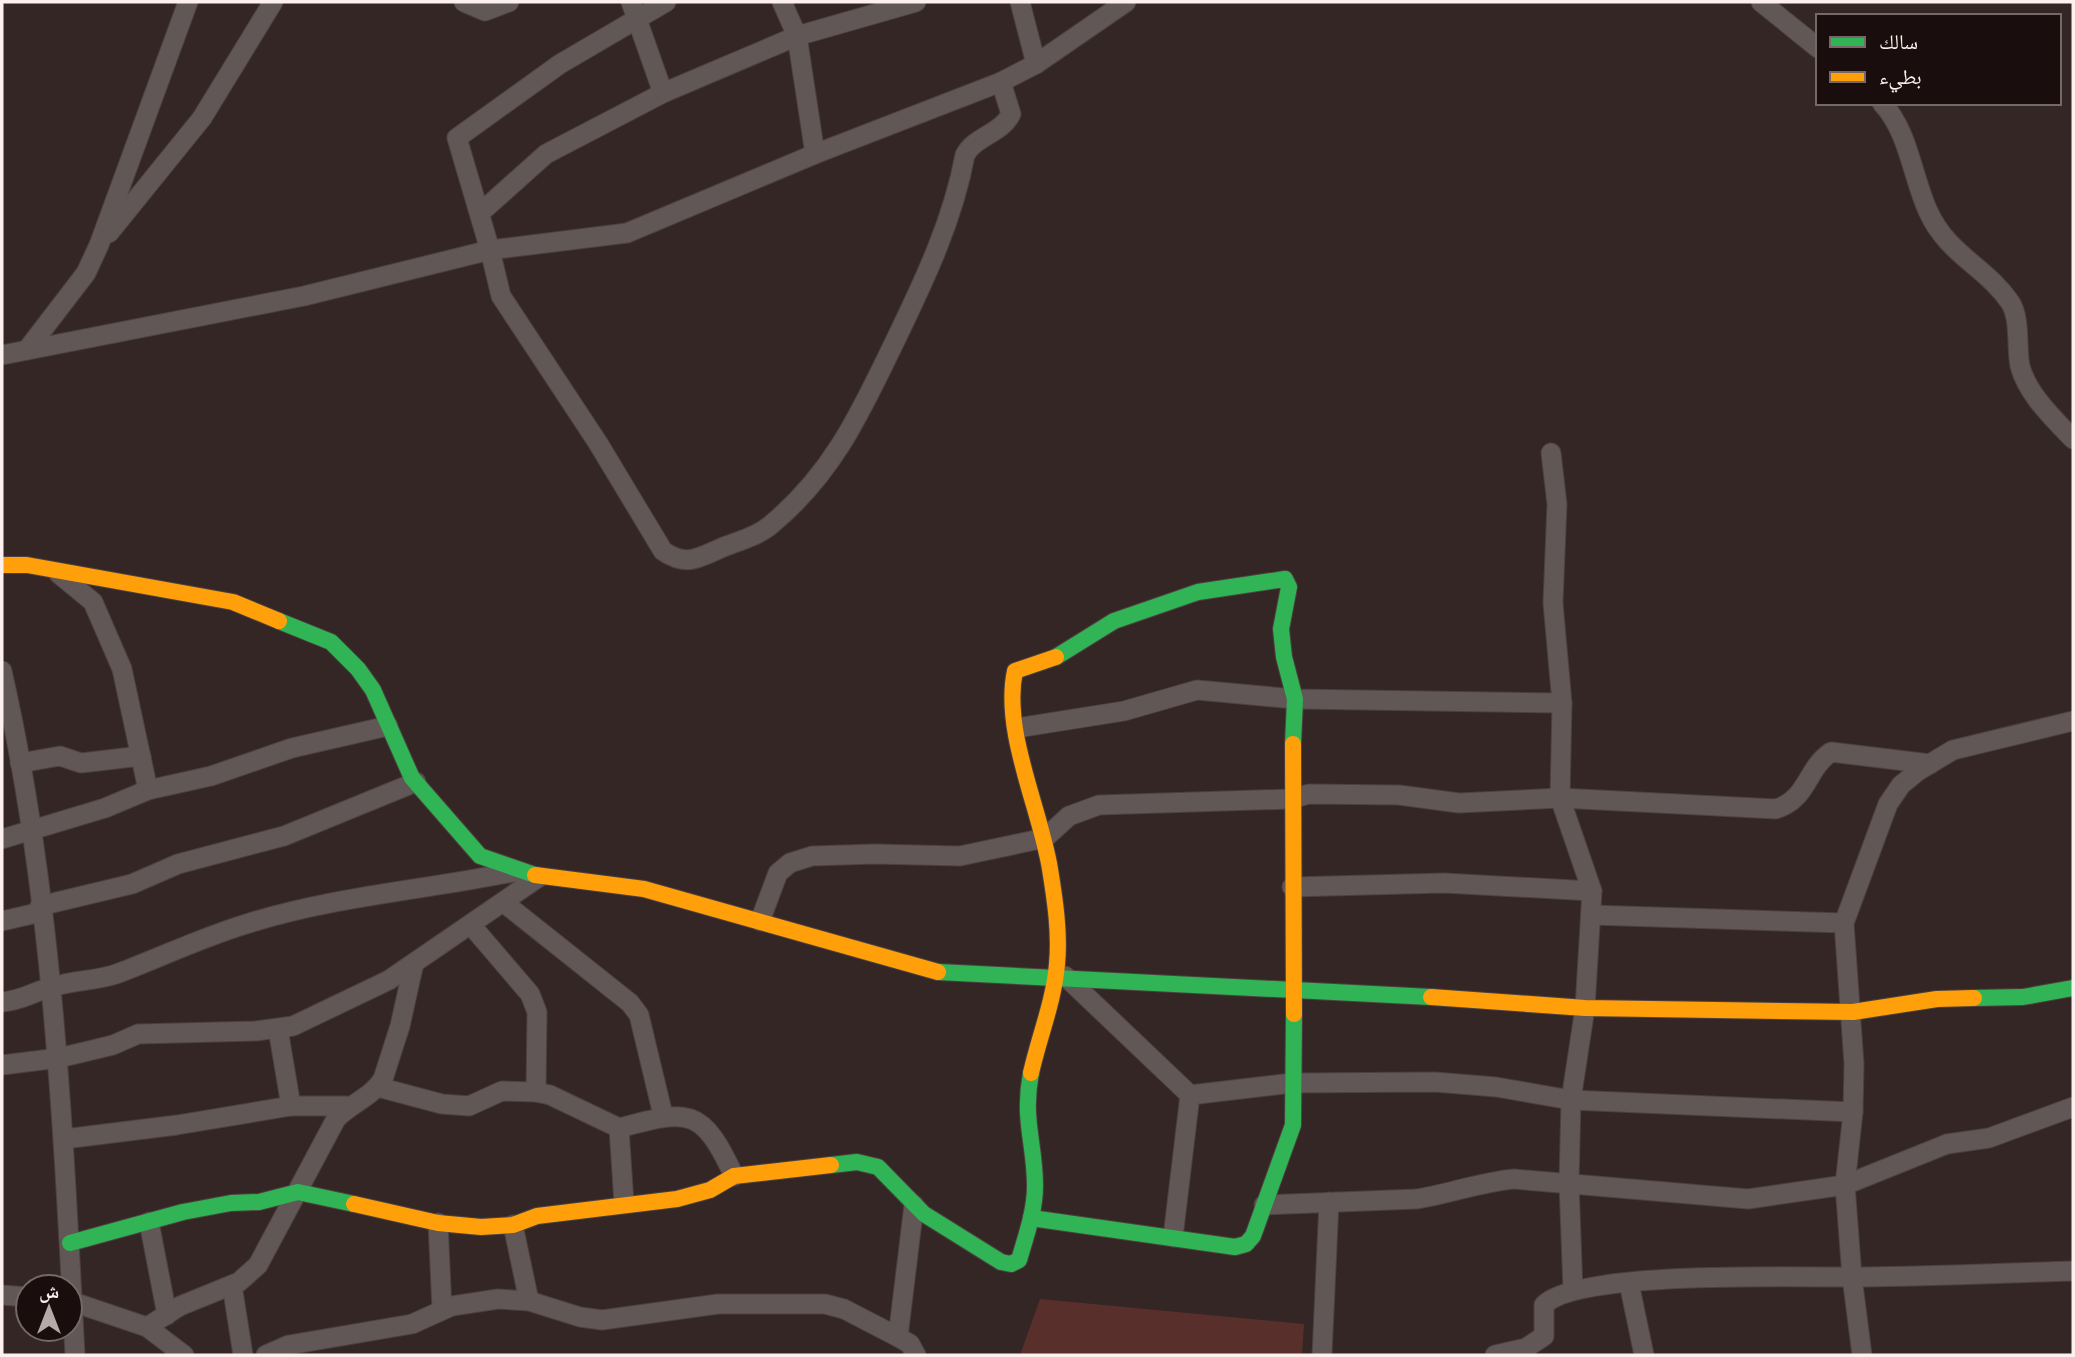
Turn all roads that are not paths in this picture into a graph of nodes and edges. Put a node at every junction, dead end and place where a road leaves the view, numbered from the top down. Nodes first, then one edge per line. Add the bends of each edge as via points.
1 (188, 2) edge
2 (273, 2) edge
3 (464, 2) edge
4 (509, 2) edge
5 (666, 2) edge
6 (782, 2) edge
7 (916, 2) edge
8 (1020, 2) edge
9 (1126, 2) edge
10 (1761, 2) edge
11 (634, 10) edge
12 (797, 36) junction
13 (1816, 46) edge
14 (1036, 64) junction
15 (1001, 82) junction
16 (663, 93) junction
17 (1883, 105) edge
18 (815, 154) junction
19 (480, 213) junction
20 (99, 245) junction
21 (491, 250) junction
22 (27, 350) junction
23 (2, 355) edge
24 (2073, 439) edge
25 (1552, 453) dead end
26 (2, 565) edge
27 (54, 571) junction
28 (2, 671) edge
29 (1295, 699) junction
30 (1562, 703) junction
31 (2073, 722) edge
32 (388, 726) junction
33 (1017, 728) junction
34 (141, 756) junction
35 (20, 763) junction
36 (1930, 764) junction
37 (416, 782) junction
38 (148, 790) junction
39 (1560, 798) junction
40 (1291, 799) junction
41 (30, 833) junction
42 (1045, 838) junction
43 (2, 839) edge
44 (519, 871) junction
45 (539, 877) junction
46 (1292, 887) junction
47 (1592, 891) junction
48 (503, 902) junction
49 (41, 909) junction
50 (1592, 915) junction
51 (2, 921) edge
52 (760, 921) junction
53 (1844, 923) junction
54 (471, 925) junction
55 (414, 963) junction
56 (1061, 976) junction
57 (50, 987) junction
58 (1293, 988) junction
59 (2073, 988) edge
60 (2, 1002) edge
61 (1585, 1008) junction
62 (1853, 1012) junction
63 (278, 1029) junction
64 (59, 1058) junction
65 (2, 1065) edge
66 (1292, 1083) junction
67 (378, 1087) junction
68 (536, 1092) junction
69 (1190, 1095) junction
70 (1571, 1100) junction
71 (291, 1106) junction
72 (347, 1106) junction
73 (2073, 1107) edge
74 (1853, 1112) junction
75 (663, 1115) junction
76 (619, 1128) junction
77 (64, 1139) junction
78 (734, 1175) junction
79 (1569, 1183) junction
80 (1845, 1185) junction
81 (298, 1192) junction
82 (1329, 1202) junction
83 (624, 1203) junction
84 (914, 1205) junction
85 (1264, 1205) junction
86 (1031, 1218) junction
87 (149, 1222) junction
88 (438, 1223) junction
89 (513, 1225) junction
90 (1172, 1237) junction
91 (70, 1243) junction
92 (2073, 1271) edge
93 (71, 1273) edge
94 (1852, 1277) junction
95 (1629, 1283) junction
96 (232, 1285) junction
97 (1573, 1290) junction
98 (529, 1301) junction
99 (84, 1305) edge
100 (442, 1309) junction
101 (167, 1315) junction
102 (147, 1327) junction
103 (898, 1337) junction
104 (184, 1355) edge
105 (243, 1355) edge
106 (266, 1355) edge
107 (916, 1355) edge
108 (1322, 1355) edge
109 (1495, 1355) edge
110 (1644, 1355) edge
111 (1862, 1355) edge

1 - 20 street
2 - 20 street via 202,118
3 - 4 street via 485,11
5 - 11 street
6 - 12 street
7 - 12 street
8 - 14 street
9 - 14 street
10 - 13 street
11 - 16 street
11 - 19 street via 462,131 458,146
12 - 16 street
12 - 18 street
14 - 15 street
15 - 18 street
15 - 21 street via 1011,114 1005,125 969,147 951,215 850,434 773,523 692,560 678,561 663,551 598,443 508,311
16 - 19 street via 546,154
17 - 24 street via 1900,131 1938,230 2011,304 2020,368 2044,408
18 - 21 street via 627,233
19 - 21 street
20 - 22 street via 86,273
21 - 22 street via 304,296
22 - 23 street
25 - 30 street via 1557,504 1553,603
26 - 27 street
27 - 32 street via 233,602 331,642 373,690
27 - 34 street via 93,602 122,669
28 - 35 street
29 - 30 street
29 - 33 street via 1197,690 1124,711
29 - 33 street via 1282,643 1289,587 1285,579 1186,596 1114,621 1052,659 1015,671 1011,680
29 - 40 street
30 - 39 street
31 - 36 street via 1953,750
32 - 37 street
32 - 38 street
33 - 42 street
34 - 35 street via 81,763 60,756
34 - 38 street
35 - 41 street
36 - 39 street via 1831,752 1791,804 1776,809
36 - 53 street via 1901,785 1888,804
37 - 44 street via 480,856
37 - 49 street via 284,836 178,864 132,884
38 - 41 street
39 - 40 street via 1459,803 1399,795 1309,794
39 - 47 street
40 - 42 street via 1099,805 1069,816
40 - 46 street
41 - 43 street
41 - 49 street
42 - 52 street via 960,856 812,856 790,863 778,873
42 - 56 street
44 - 45 street
44 - 57 street via 305,908 243,925 118,974
45 - 48 street
45 - 52 street via 643,889
46 - 47 street via 1444,883
46 - 58 street
47 - 50 street
48 - 54 street
48 - 75 street via 630,1003 639,1015
49 - 51 street
49 - 57 street
50 - 53 street
50 - 61 street
52 - 56 street via 941,973
53 - 62 street
54 - 55 street
54 - 68 street via 530,995 537,1012
55 - 63 street via 389,980
55 - 67 street via 392,1055
56 - 58 street
56 - 69 street
56 - 86 street via 1026,1106 1036,1180
57 - 60 street via 28,998
57 - 64 street
58 - 61 street
58 - 66 street
59 - 62 street via 2023,997 1937,999
61 - 62 street
61 - 70 street
62 - 74 street
63 - 64 street via 138,1034
63 - 71 street
64 - 65 street
64 - 77 street
66 - 69 street
66 - 70 street via 1462,1083
66 - 85 street via 1293,1125
67 - 68 street via 442,1104 470,1106 502,1091
67 - 72 street
68 - 76 street
69 - 90 street
70 - 74 street
70 - 79 street
71 - 72 street
71 - 77 street
72 - 81 street
73 - 80 street via 1989,1138 1947,1144
74 - 80 street
75 - 76 street
75 - 78 street via 680,1114 700,1122 716,1138
76 - 83 street
77 - 91 street
78 - 83 street via 710,1190 677,1199
78 - 84 street via 875,1163
79 - 80 street via 1748,1199
79 - 82 street via 1491,1181 1441,1196
79 - 97 street
80 - 94 street
81 - 87 street
81 - 88 street
81 - 96 street via 258,1265
82 - 85 street
82 - 108 street
83 - 89 street via 537,1216
84 - 86 street via 1011,1264 1019,1260
84 - 103 street
85 - 90 street via 1246,1244 1235,1247
86 - 90 street
87 - 91 street
87 - 101 street
88 - 89 street
88 - 100 street
89 - 98 street
91 - 93 street
92 - 94 street
94 - 95 street via 1673,1277
94 - 111 street
95 - 97 street
95 - 110 street
96 - 101 street
96 - 105 street
97 - 109 street via 1552,1296 1544,1304 1544,1336 1526,1348
98 - 100 street via 475,1301
98 - 103 street via 602,1320 718,1304 825,1304
99 - 102 street
100 - 106 street via 412,1324 289,1345
101 - 102 street
102 - 104 street
103 - 107 street via 910,1344

